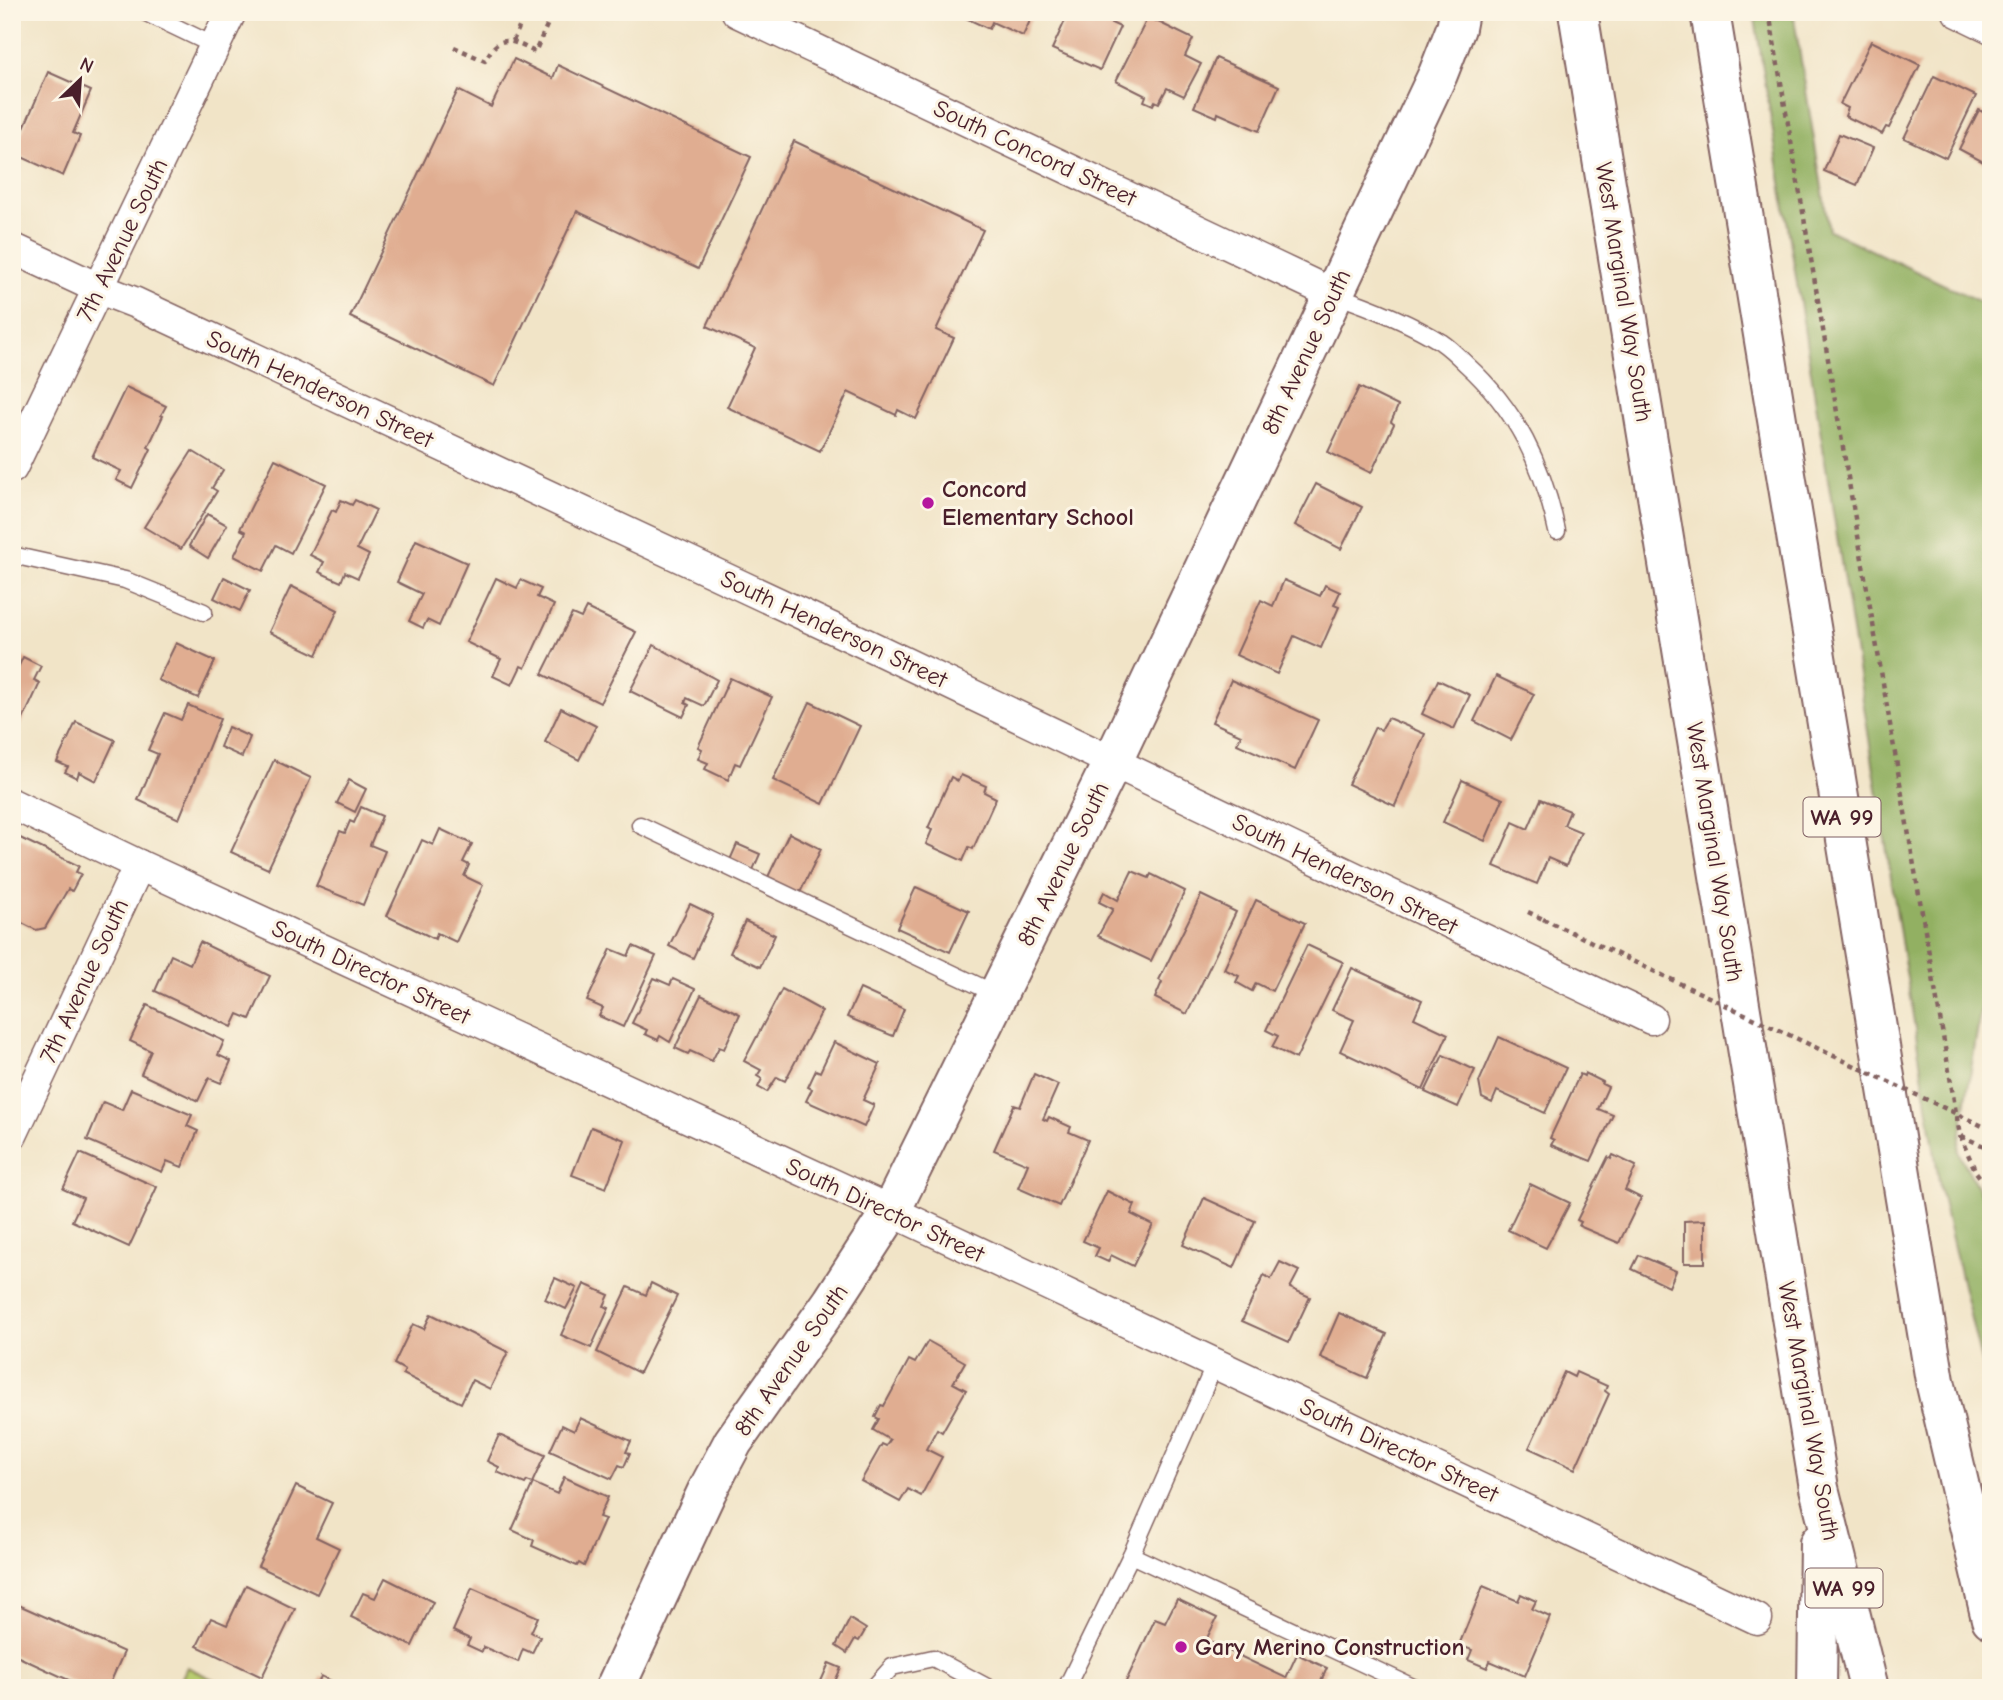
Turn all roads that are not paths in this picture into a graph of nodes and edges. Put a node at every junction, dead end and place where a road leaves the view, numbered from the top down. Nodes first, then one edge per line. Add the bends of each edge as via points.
1 (144, 12) edge
2 (232, 12) edge
3 (737, 12) edge
4 (1459, 12) edge
5 (1578, 12) edge
6 (1710, 12) edge
7 (1958, 12) edge
8 (1991, 28) edge
9 (215, 46) junction
10 (12, 248) edge
11 (100, 289) junction
12 (1333, 294) junction
13 (12, 468) edge
14 (1557, 531) dead end
15 (12, 555) edge
16 (204, 612) dead end
17 (1112, 762) junction
18 (12, 804) edge
19 (640, 825) dead end
20 (139, 865) junction
21 (998, 995) junction
22 (1651, 1019) dead end
23 (12, 1135) edge
24 (891, 1211) junction
25 (1215, 1364) junction
26 (1819, 1488) junction
27 (1130, 1555) junction
28 (1757, 1619) dead end
29 (1991, 1619) edge
30 (615, 1688) edge
31 (873, 1688) edge
32 (989, 1688) edge
33 (1066, 1688) edge
34 (1415, 1688) edge
35 (1817, 1688) edge
36 (1868, 1688) edge

1 - 9 lane
2 - 9 street, 7th Avenue South
3 - 12 street, South Concord Street
4 - 12 main road, 8th Avenue South via 1438,74
5 - 26 main road, West Marginal Way South / WA 99
6 - 29 main road, WA 99 via 1935,1381
7 - 8 street
9 - 11 street, 7th Avenue South
10 - 11 street, South Henderson Street
11 - 13 street, 7th Avenue South
11 - 17 street, South Henderson Street
12 - 14 lane via 1379,309 1444,344 1488,384 1530,449
12 - 17 main road, 8th Avenue South
15 - 16 lane via 125,580
17 - 21 main road, 8th Avenue South
17 - 22 street, South Henderson Street
18 - 20 street, South Director Street
19 - 21 lane
20 - 23 street, 7th Avenue South
20 - 24 street, South Director Street
21 - 24 main road, 8th Avenue South
24 - 25 street, South Director Street
24 - 30 main road, 8th Avenue South via 733,1442
25 - 27 lane
25 - 28 street, South Director Street
26 - 35 main road
26 - 36 main road, West Marginal Way South / WA 99
27 - 33 lane
27 - 34 lane
31 - 32 lane via 892,1667 933,1658

